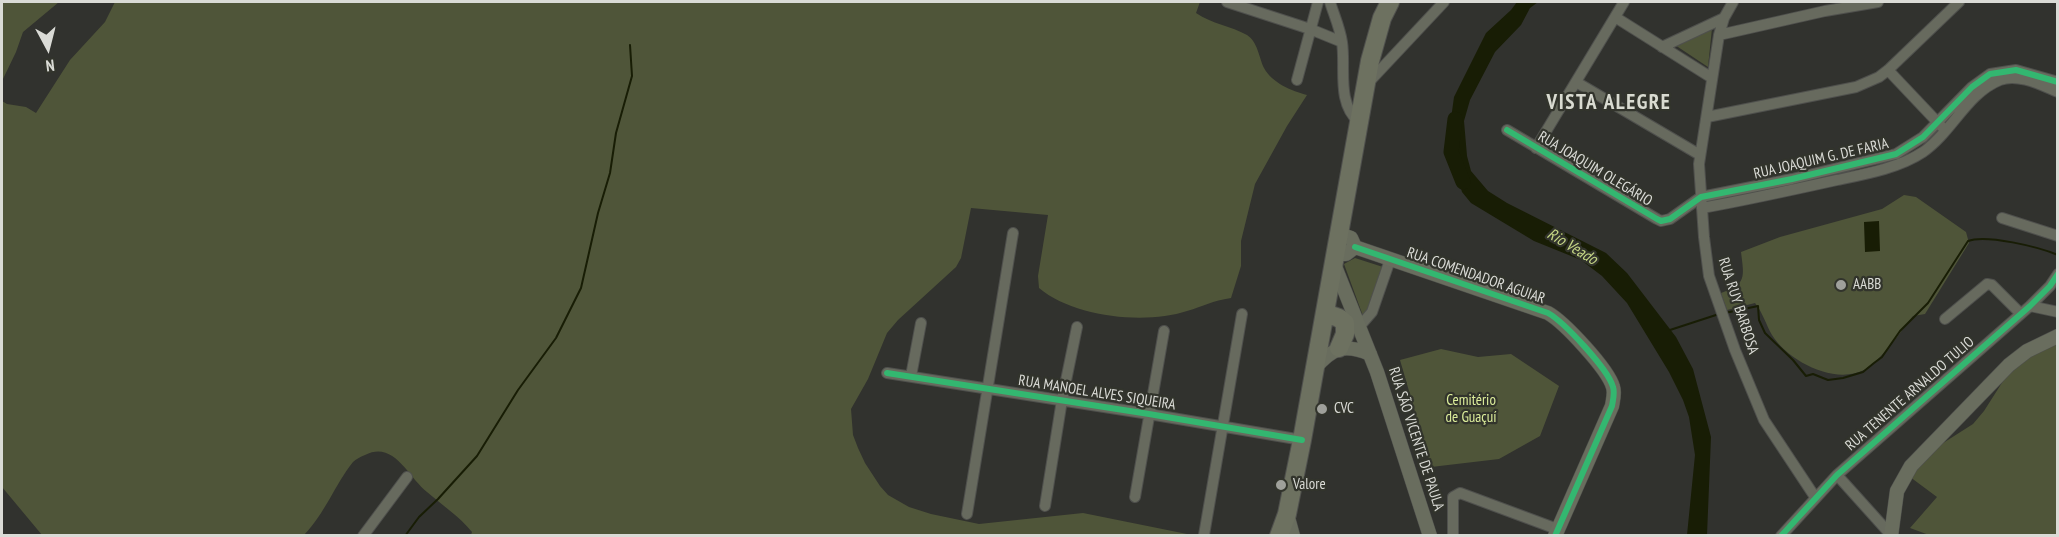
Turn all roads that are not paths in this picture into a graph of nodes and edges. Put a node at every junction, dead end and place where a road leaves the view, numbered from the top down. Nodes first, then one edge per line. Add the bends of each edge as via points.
1 (1227, 2) edge
2 (1318, 2) edge
3 (1330, 2) edge
4 (1390, 2) edge
5 (1444, 2) edge
6 (1624, 2) edge
7 (1733, 2) edge
8 (1836, 2) edge
9 (1878, 2) edge
10 (1959, 2) edge
11 (1825, 11) junction
12 (1615, 18) junction
13 (1724, 18) junction
14 (1310, 29) junction
15 (1719, 35) junction
16 (1342, 42) junction
17 (1662, 47) junction
18 (1888, 70) junction
19 (1713, 78) junction
20 (1298, 80) dead end
21 (1576, 82) junction
22 (2058, 82) edge
23 (1366, 85) junction
24 (2058, 92) edge
25 (1707, 117) junction
26 (1359, 122) junction
27 (1942, 126) junction
28 (1508, 130) dead end
29 (1536, 148) junction
30 (1700, 155) junction
31 (1702, 202) junction
32 (2002, 218) dead end
33 (1013, 233) dead end
34 (1339, 234) junction
35 (2058, 236) edge
36 (1355, 247) junction
37 (1335, 259) junction
38 (1390, 260) junction
39 (2058, 274) edge
40 (2030, 306) junction
41 (2058, 312) edge
42 (1325, 313) junction
43 (2020, 313) junction
44 (1242, 314) dead end
45 (1945, 319) dead end
46 (921, 323) dead end
47 (1077, 327) dead end
48 (1359, 327) junction
49 (1164, 331) dead end
50 (2058, 336) edge
51 (1339, 348) junction
52 (1370, 354) junction
53 (1315, 368) junction
54 (887, 373) dead end
55 (911, 376) junction
56 (987, 388) junction
57 (1062, 400) junction
58 (1149, 414) junction
59 (1224, 426) junction
60 (1302, 440) junction
61 (1837, 475) junction
62 (408, 477) dead end
63 (1135, 497) dead end
64 (1815, 497) junction
65 (1045, 506) dead end
66 (967, 514) dead end
67 (1287, 514) junction
68 (1556, 532) edge
69 (1204, 535) edge
70 (1891, 535) edge
71 (363, 536) edge
72 (1279, 536) edge
73 (1293, 536) edge
74 (1430, 536) edge
75 (1453, 536) edge
76 (1781, 536) edge

1 - 14 street
2 - 14 street
3 - 16 street
4 - 23 highway via 1375,40
5 - 23 street
6 - 12 street
7 - 13 street, RUA RUY BARBOSA
8 - 11 street
9 - 11 street
10 - 18 street
11 - 15 street
12 - 17 street
12 - 21 street
13 - 15 street, RUA RUY BARBOSA
13 - 17 street
14 - 16 street
14 - 20 street
15 - 19 street, RUA RUY BARBOSA
16 - 26 street via 1345,100
17 - 19 street
18 - 25 street via 1856,87
18 - 27 street
19 - 25 street, RUA RUY BARBOSA
21 - 29 street
21 - 30 street
22 - 27 street, RUA JOAQUIM G. DE FARIA via 2016,70 1990,74 1972,87
23 - 26 highway
24 - 27 street, RUA JOAQUIM G. DE FARIA via 2032,82 2003,79
25 - 30 street, RUA RUY BARBOSA
26 - 34 highway
27 - 31 street, RUA JOAQUIM G. DE FARIA via 1924,151 1901,163 1812,186
28 - 29 street, RUA JOAQUIM OLEGÁRIO
29 - 31 street, RUA JOAQUIM OLEGÁRIO via 1661,221
30 - 31 street, RUA RUY BARBOSA
31 - 64 street, RUA RUY BARBOSA via 1706,258 1719,308 1764,420
32 - 35 street
33 - 56 street
34 - 36 street, RUA COMENDADOR AGUIAR via 1351,238
34 - 37 highway
36 - 37 street
36 - 38 street, RUA COMENDADOR AGUIAR
37 - 42 highway
37 - 48 street, RUA SÃO VICENTE DE PAULA
38 - 48 street via 1372,312
38 - 68 street, RUA COMENDADOR AGUIAR via 1558,318 1608,376 1613,387 1612,406
39 - 40 street, RUA TENENTE ARNALDO TULIO
40 - 41 street
40 - 43 street, RUA TENENTE ARNALDO TULIO
42 - 51 highway via 1345,323 1346,334
42 - 53 highway
43 - 45 street via 1987,284
43 - 61 street, RUA TENENTE ARNALDO TULIO
44 - 59 street
46 - 55 street
47 - 57 street
48 - 52 street, RUA SÃO VICENTE DE PAULA
49 - 58 street
50 - 70 street via 2009,364 1911,466 1897,491
51 - 52 street
51 - 53 street via 1327,354
52 - 74 street, RUA SÃO VICENTE DE PAULA
53 - 60 highway
54 - 55 street, RUA MANOEL ALVES SIQUEIRA
55 - 56 street, RUA MANOEL ALVES SIQUEIRA
56 - 57 street, RUA MANOEL ALVES SIQUEIRA
56 - 66 street
57 - 58 street, RUA MANOEL ALVES SIQUEIRA
57 - 65 street
58 - 59 street, RUA MANOEL ALVES SIQUEIRA
58 - 63 street
59 - 60 street, RUA MANOEL ALVES SIQUEIRA
59 - 69 street
60 - 67 highway
61 - 64 street, RUA TENENTE ARNALDO TULIO
61 - 70 street
62 - 71 street
64 - 76 street, RUA TENENTE ARNALDO TULIO
67 - 72 highway
67 - 73 street
68 - 75 street via 1460,493 1453,501

